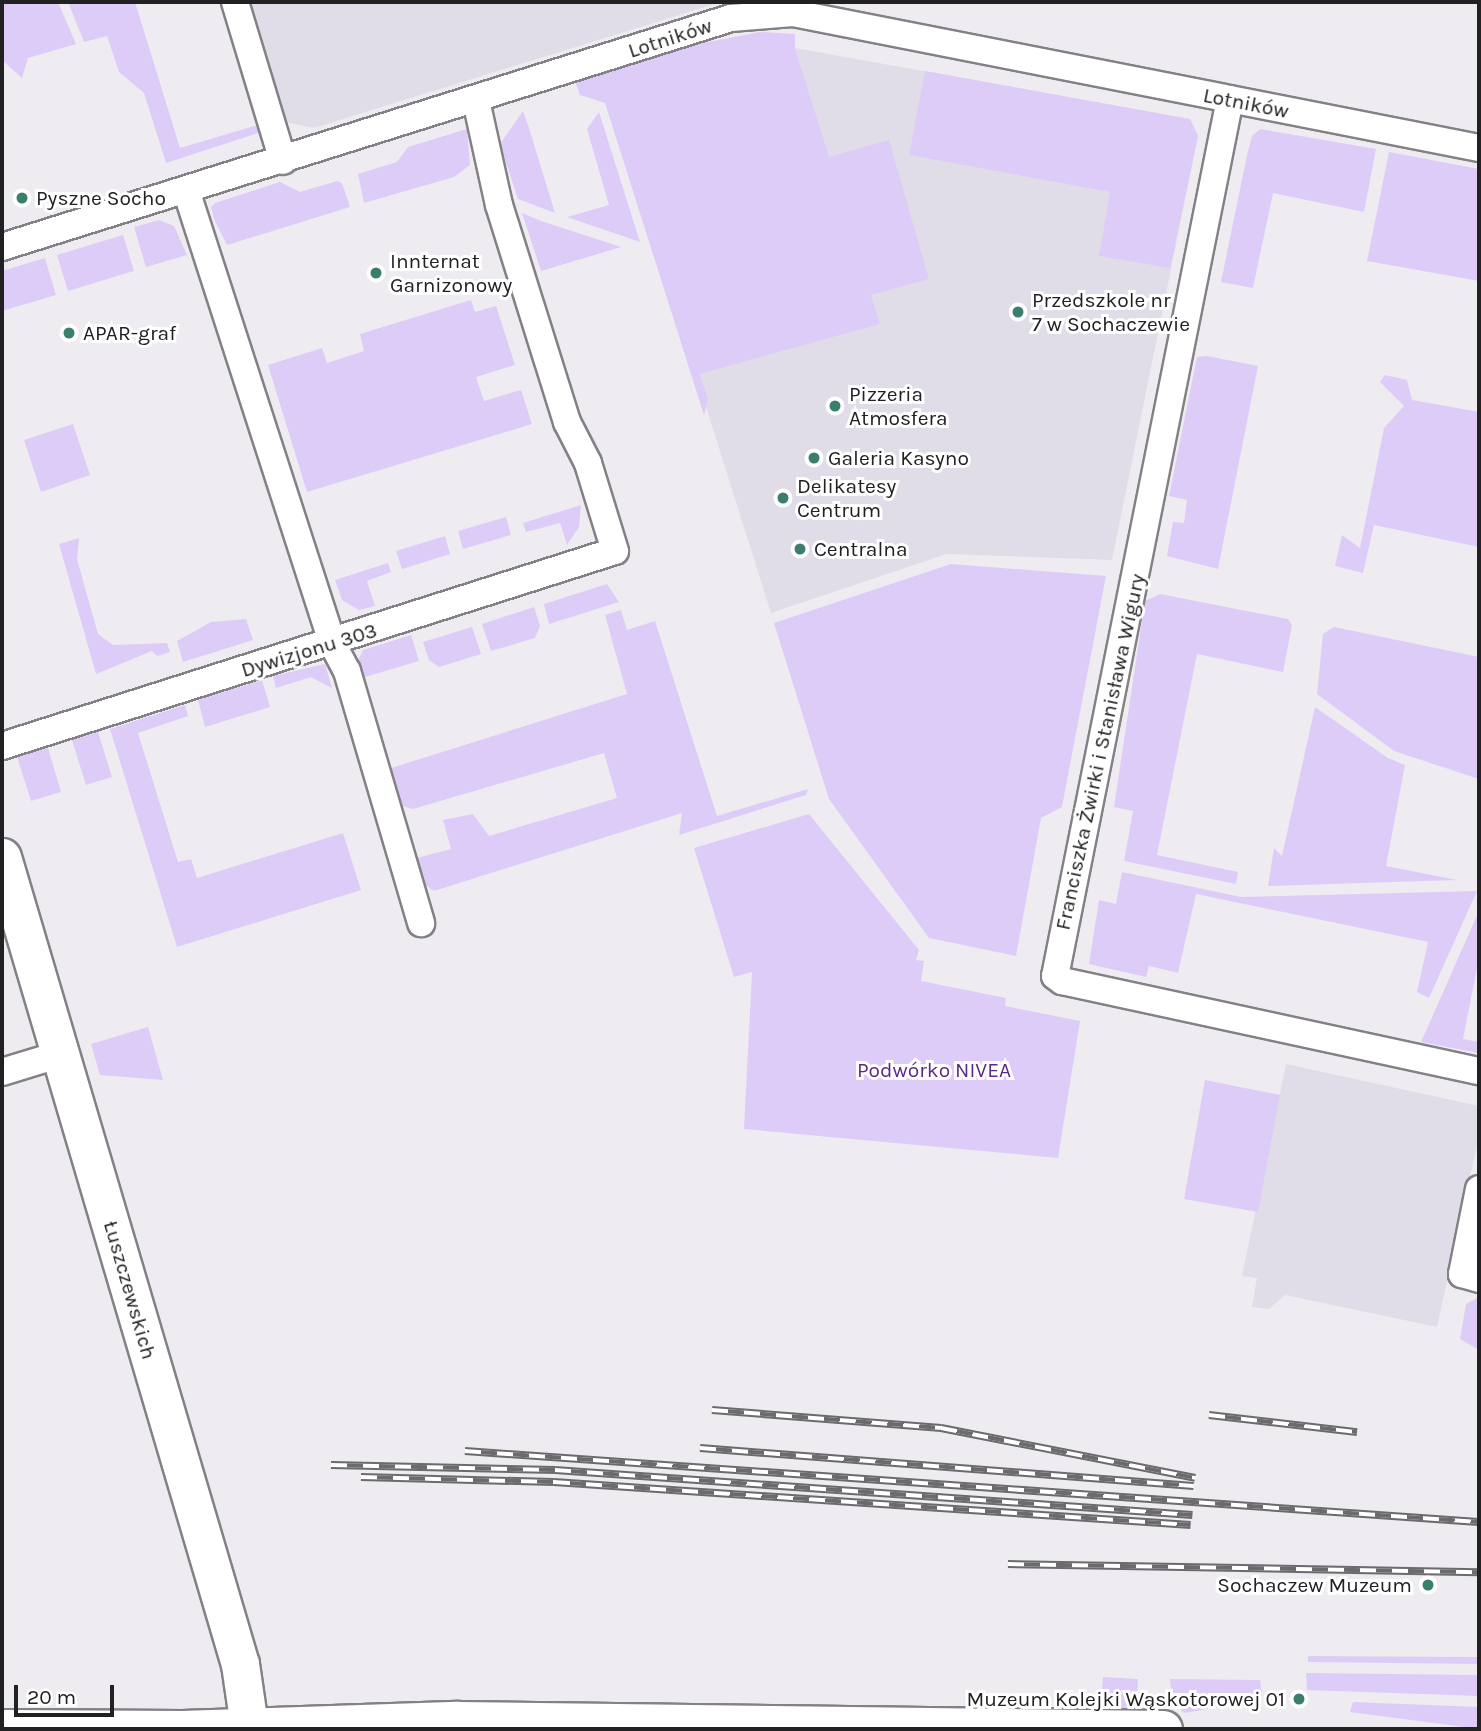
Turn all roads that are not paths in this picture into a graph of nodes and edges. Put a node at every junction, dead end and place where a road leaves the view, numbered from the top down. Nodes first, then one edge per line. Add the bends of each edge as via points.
1 (235, 2) edge
2 (789, 6) edge
3 (1230, 99) junction
4 (476, 100) junction
5 (1479, 148) edge
6 (283, 160) junction
7 (186, 190) junction
8 (2, 247) edge
9 (332, 643) junction
10 (2, 746) edge
11 (2, 857) edge
12 (421, 923) dead end
13 (61, 1054) junction
14 (1479, 1071) edge
15 (2, 1072) edge
16 (1479, 1189) edge
17 (1479, 1279) edge
18 (249, 1726) junction
19 (2, 1728) edge
20 (1018, 1728) edge
21 (1163, 1729) edge

1 - 6 street
2 - 3 street, Lotników
2 - 4 street, Lotników via 731,18
3 - 5 street, Lotników
3 - 14 street, Franciszka Żwirki i Stanisława Wigury via 1055,976
4 - 6 street, Lotników
4 - 9 street, Dywizjonu 303 via 502,217 615,551
6 - 7 street, Lotników
7 - 8 street, Lotników
7 - 9 street
9 - 10 street, Dywizjonu 303
9 - 12 street via 347,671
11 - 13 street, Łuszczewskich
13 - 15 street
13 - 18 street, Łuszczewskich via 240,1664
16 - 17 street via 1462,1274
18 - 19 street
18 - 20 street via 457,1720
20 - 21 street

